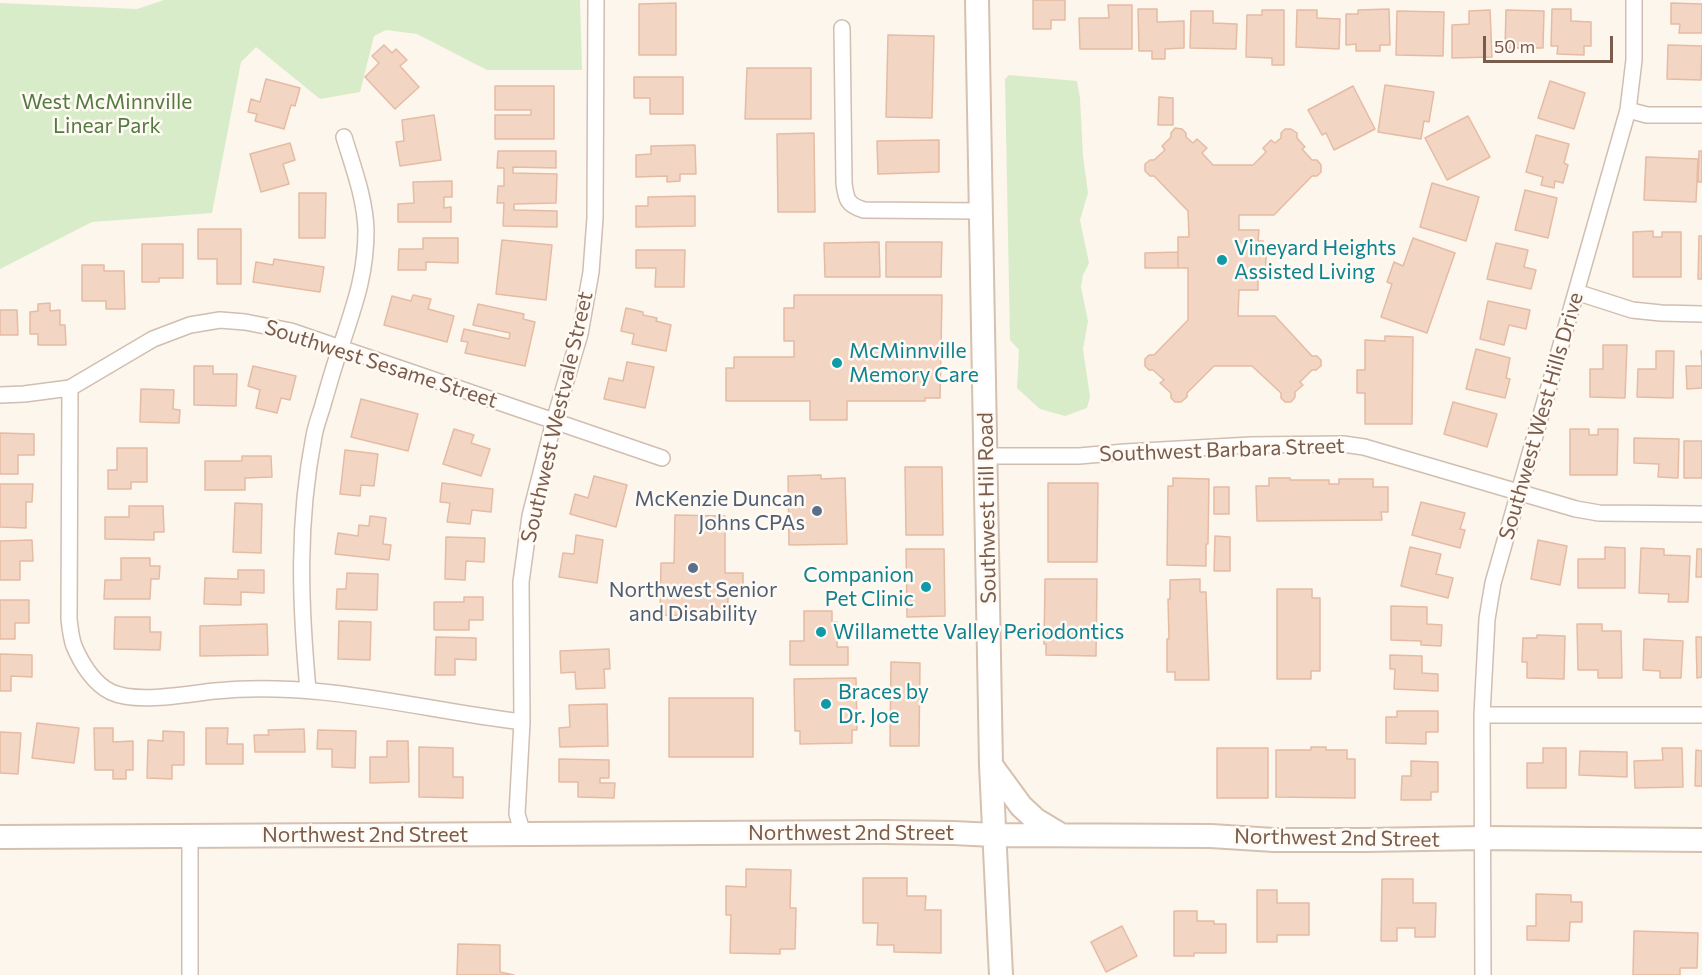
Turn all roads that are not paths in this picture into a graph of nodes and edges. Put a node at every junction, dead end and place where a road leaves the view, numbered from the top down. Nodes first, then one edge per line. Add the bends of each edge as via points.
1 (596, 0) edge
2 (977, 0) edge
3 (1634, 0) edge
4 (842, 28) dead end
5 (1628, 110) junction
6 (1702, 115) edge
7 (344, 137) dead end
8 (981, 211) junction
9 (1576, 292) junction
10 (1702, 314) edge
11 (340, 348) junction
12 (70, 388) junction
13 (0, 395) edge
14 (554, 421) junction
15 (986, 456) junction
16 (662, 458) dead end
17 (1518, 492) junction
18 (1702, 514) edge
19 (308, 690) junction
20 (1482, 715) junction
21 (1702, 715) edge
22 (522, 722) junction
23 (992, 765) junction
24 (524, 834) junction
25 (994, 835) junction
26 (1061, 835) junction
27 (190, 836) junction
28 (0, 837) edge
29 (1483, 838) junction
30 (1702, 840) edge
31 (190, 975) edge
32 (1001, 975) edge
33 (1483, 975) edge

1 - 14 street, Southwest Westvale Street via 595,218 591,272 580,334
2 - 8 street, Southwest Hill Road
3 - 5 street, Southwest West Hills Drive via 1634,60
4 - 8 street via 846,198 854,207 864,210
5 - 6 street via 1647,115
5 - 9 street, Southwest West Hills Drive
7 - 11 street via 362,195 366,228 364,268
8 - 15 street, Southwest Hill Road
9 - 10 street via 1632,310
9 - 17 street, Southwest West Hills Drive
11 - 12 street, Southwest Sesame Street via 291,331 220,320 190,325 153,339
11 - 14 street, Southwest Sesame Street
11 - 19 street via 314,434 304,496 300,561
12 - 13 street, Southwest Sesame Street
12 - 19 street via 69,619 73,645 97,682 111,692 134,697 226,690
14 - 16 street, Southwest Sesame Street
14 - 22 street, Southwest Westvale Street via 530,516 521,582
15 - 17 street, Southwest Barbara Street via 1079,456 1343,444
15 - 23 street, Southwest Hill Road
17 - 18 street, Southwest Barbara Street via 1599,513
17 - 20 street, Southwest West Hills Drive via 1487,619
19 - 22 street
20 - 21 street
20 - 29 street, Southwest West Hills Drive
22 - 24 street, Southwest Westvale Street via 517,814
23 - 25 street, Southwest Hill Road
23 - 26 street via 1021,806
24 - 25 street, Northwest 2nd Street
24 - 27 street, Northwest 2nd Street
25 - 26 street, Northwest 2nd Street
25 - 32 street, Southwest Hill Road
26 - 29 street, Northwest 2nd Street via 1286,840
27 - 28 street, Northwest 2nd Street
27 - 31 street
29 - 30 street, Northwest 2nd Street
29 - 33 street, Southwest West Hills Drive

